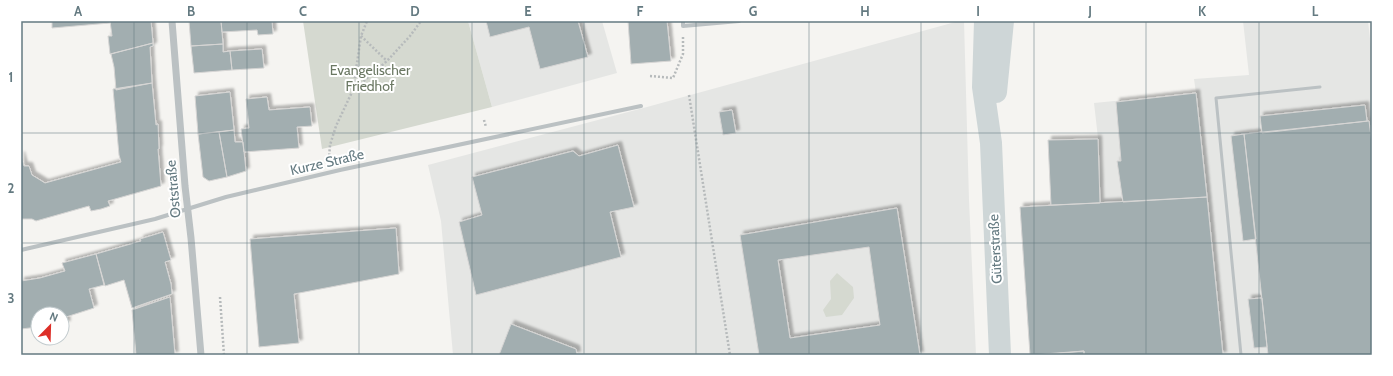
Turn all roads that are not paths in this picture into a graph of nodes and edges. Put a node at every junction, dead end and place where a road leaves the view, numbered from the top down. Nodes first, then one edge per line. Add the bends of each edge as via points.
1 (172, 21) edge
2 (739, 21) edge
3 (985, 21) edge
4 (1003, 21) edge
5 (683, 24) edge
6 (1320, 87) dead end
7 (641, 106) dead end
8 (991, 143) junction
9 (188, 208) junction
10 (21, 250) edge
11 (201, 355) edge
12 (1000, 355) edge
13 (1242, 355) edge

1 - 9 street, Oststraße
2 - 5 street
3 - 8 main road, Güterstraße via 983,87
4 - 8 main road, Güterstraße
6 - 13 lane via 1216,98
7 - 9 street, Kurze Straße via 340,170
8 - 12 main road, Güterstraße
9 - 10 street, Kurze Straße via 155,219
9 - 11 street, Oststraße

